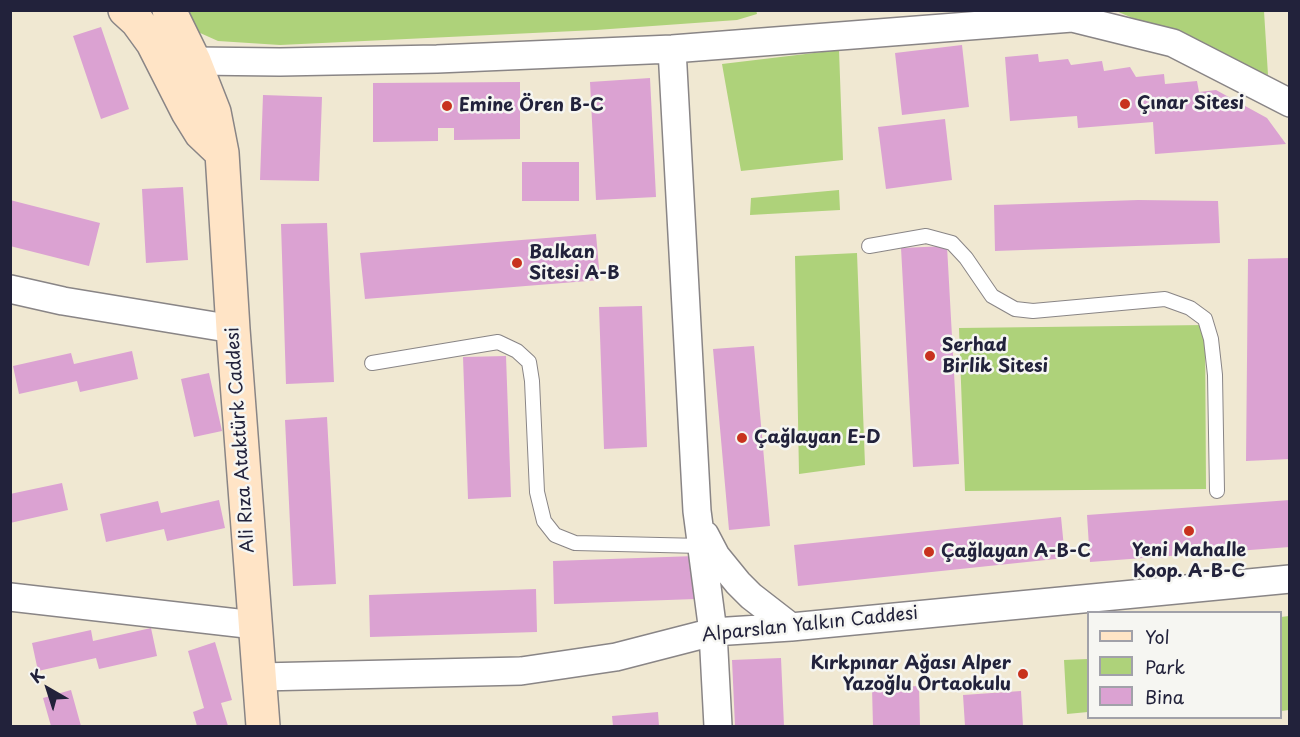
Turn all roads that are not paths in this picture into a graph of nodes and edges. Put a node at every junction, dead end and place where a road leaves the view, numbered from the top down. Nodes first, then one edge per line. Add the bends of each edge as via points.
1 (125, 10) edge
2 (169, 10) edge
3 (1072, 14) edge
4 (672, 49) junction
5 (194, 61) junction
6 (1290, 103) edge
7 (222, 153) junction
8 (869, 246) dead end
9 (10, 290) edge
10 (233, 330) junction
11 (372, 363) dead end
12 (1217, 492) dead end
13 (697, 511) junction
14 (702, 546) junction
15 (1290, 579) edge
16 (10, 597) edge
17 (255, 625) junction
18 (790, 627) junction
19 (713, 632) junction
20 (260, 677) junction
21 (263, 726) edge
22 (718, 726) edge

1 - 7 street via 153,43 201,133
2 - 5 street, Ali Rıza Ataktürk Caddesi
3 - 4 street
3 - 6 street via 1173,43
4 - 5 street via 437,59
4 - 13 street
5 - 7 street, Ali Rıza Ataktürk Caddesi via 214,112
7 - 10 street, Ali Rıza Ataktürk Caddesi
8 - 12 lane via 926,236 952,243 992,296 1015,309 1034,311 1165,299 1190,308 1205,319 1211,339
9 - 10 street
10 - 17 street, Ali Rıza Ataktürk Caddesi
11 - 14 lane via 498,342 517,351 528,362 532,381 537,492 544,521 555,535 575,543
13 - 14 street
13 - 18 street via 705,536 727,571
14 - 19 street
15 - 18 street, Alparslan Yalkın Caddesi
16 - 17 street
17 - 20 street, Ali Rıza Ataktürk Caddesi
18 - 19 street, Alparslan Yalkın Caddesi
19 - 20 street, Alparslan Yalkın Caddesi via 616,657 521,671
19 - 22 street
20 - 21 street, Ali Rıza Ataktürk Caddesi

